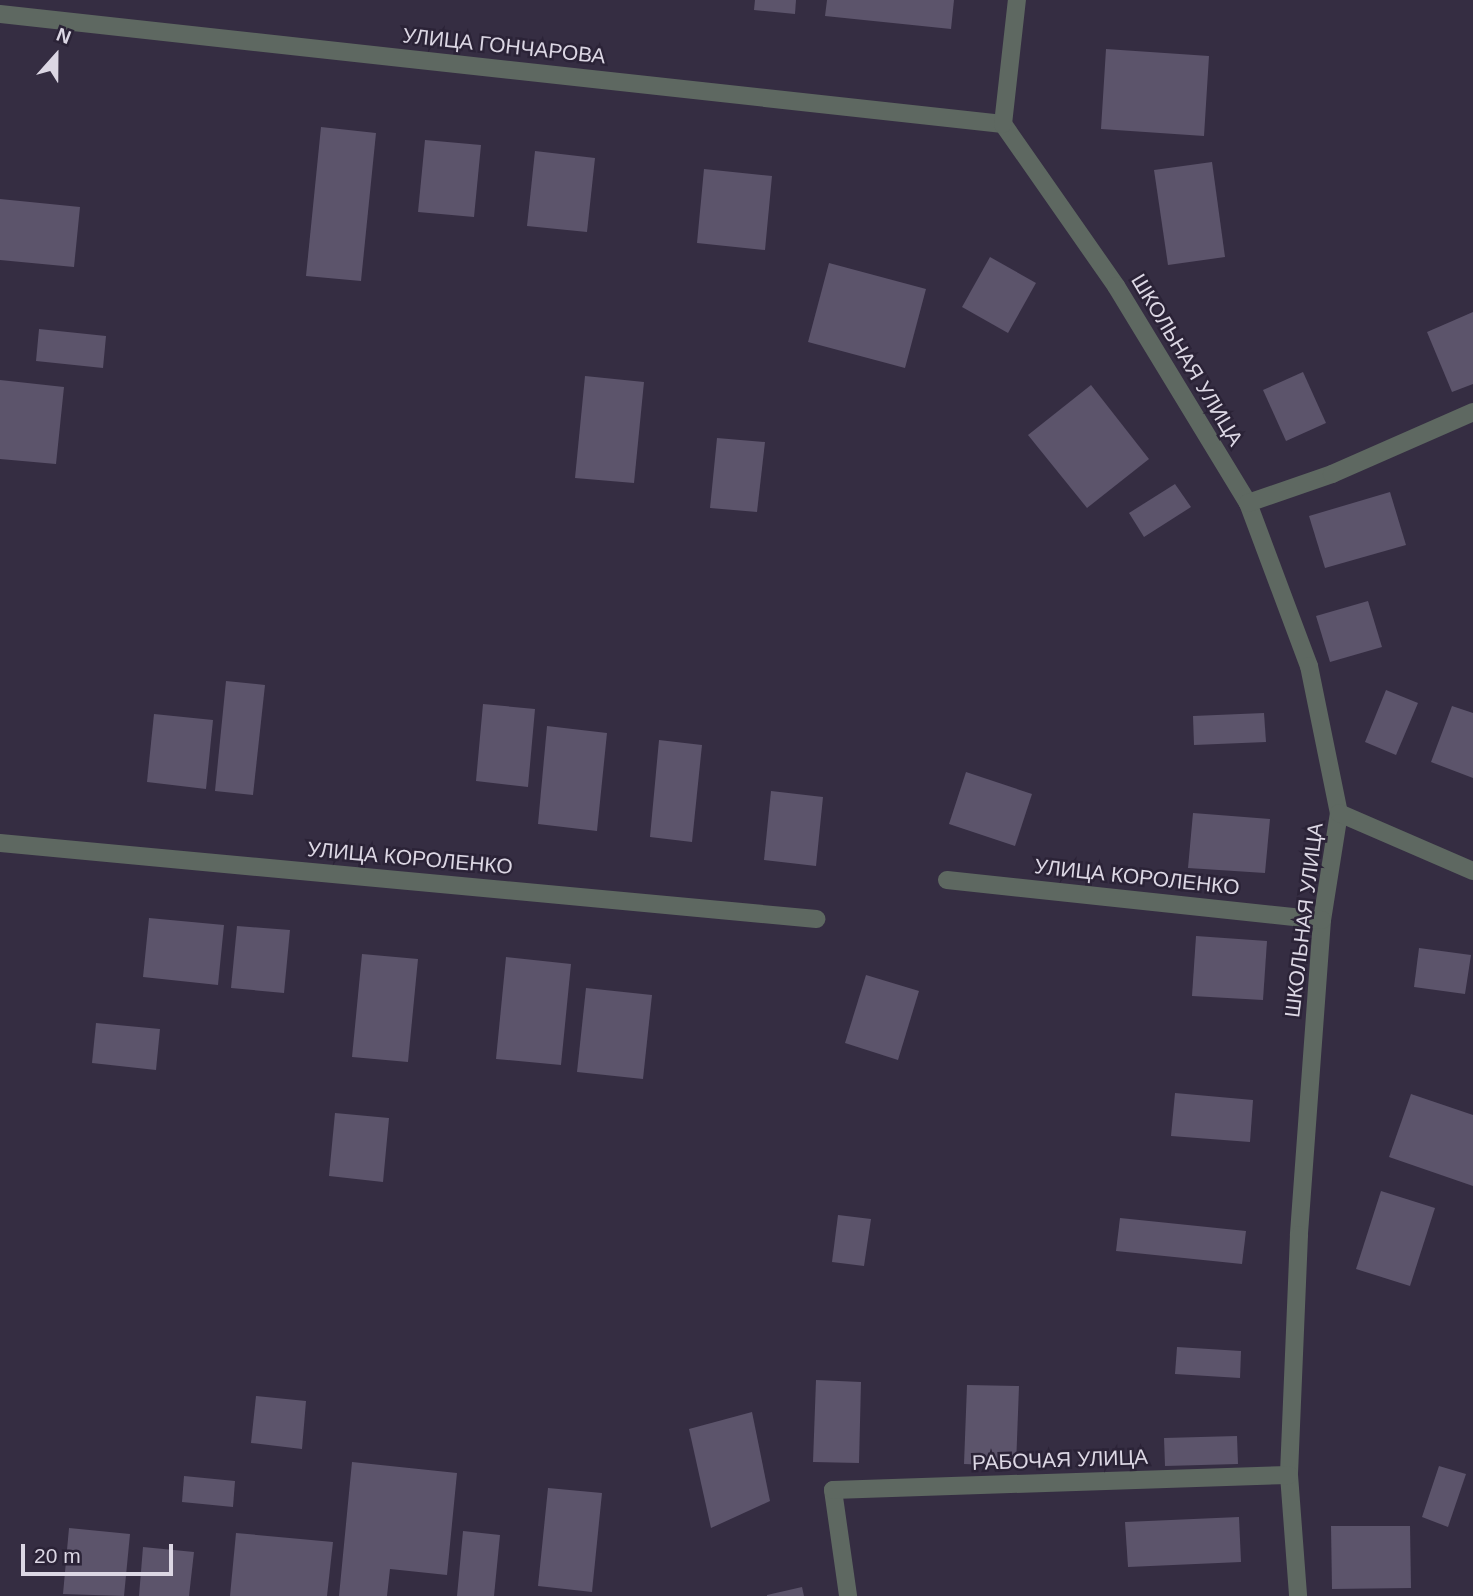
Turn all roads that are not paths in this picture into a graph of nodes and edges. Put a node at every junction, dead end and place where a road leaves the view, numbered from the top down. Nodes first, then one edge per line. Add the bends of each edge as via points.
1 (1017, 0) edge
2 (0, 14) edge
3 (1003, 124) junction
4 (1473, 412) edge
5 (1248, 503) junction
6 (1339, 813) junction
7 (0, 843) edge
8 (1473, 871) edge
9 (947, 880) dead end
10 (816, 919) dead end
11 (1322, 920) junction
12 (1289, 1475) junction
13 (848, 1596) edge
14 (1298, 1596) edge

1 - 3 street
2 - 3 street, УЛИЦА ГОНЧАРОВА
3 - 5 street, ШКОЛЬНАЯ УЛИЦА via 1116,286
4 - 5 street via 1332,474
5 - 6 street, ШКОЛЬНАЯ УЛИЦА via 1309,666
6 - 8 street
6 - 11 street, ШКОЛЬНАЯ УЛИЦА
7 - 10 street, УЛИЦА КОРОЛЕНКО
9 - 11 street, УЛИЦА КОРОЛЕНКО
11 - 12 street, ШКОЛЬНАЯ УЛИЦА via 1299,1234
12 - 13 street, РАБОЧАЯ УЛИЦА via 833,1490
12 - 14 street, ШКОЛЬНАЯ УЛИЦА

